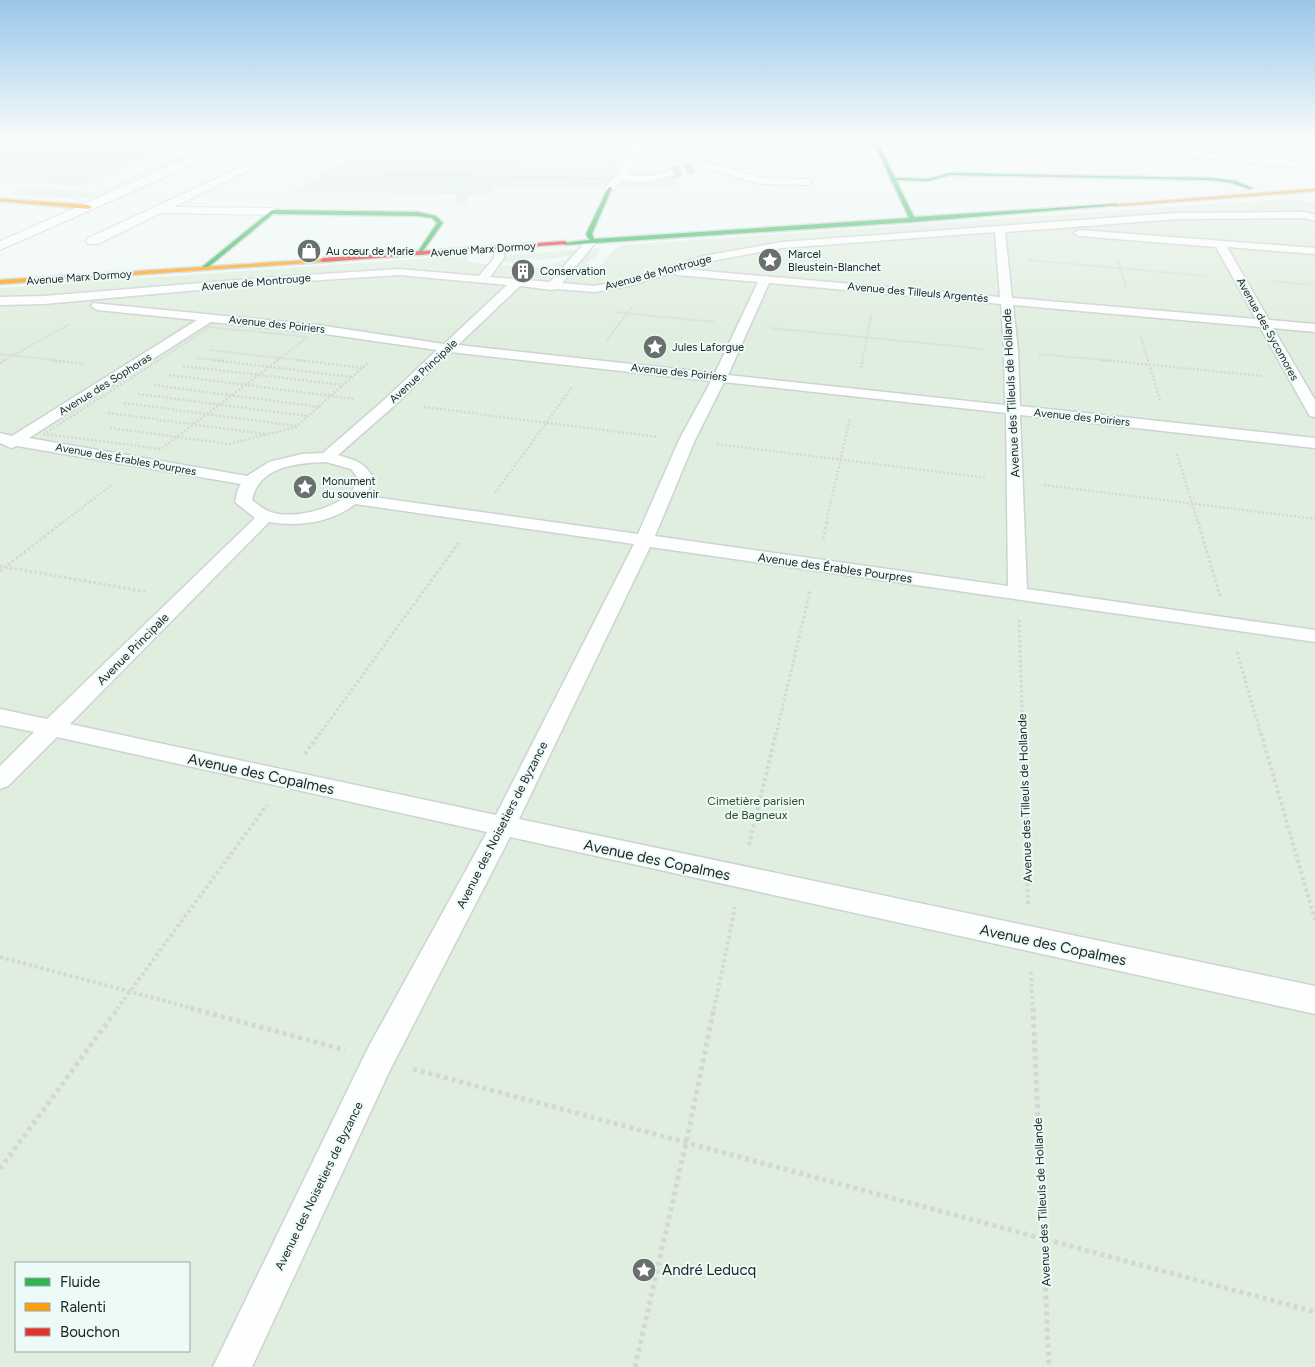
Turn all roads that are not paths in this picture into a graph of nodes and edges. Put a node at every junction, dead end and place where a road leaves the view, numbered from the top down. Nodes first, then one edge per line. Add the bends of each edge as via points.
1 (61, 205) edge
2 (94, 205) edge
3 (169, 205) edge
4 (602, 205) edge
5 (906, 205) edge
6 (1127, 205) edge
7 (1315, 205) edge
8 (89, 207) junction
9 (158, 210) junction
10 (272, 212) junction
11 (1304, 215) junction
12 (1315, 218) edge
13 (913, 220) junction
14 (1016, 227) junction
15 (1000, 228) junction
16 (93, 241) dead end
17 (592, 241) junction
18 (1220, 244) junction
19 (0, 246) edge
20 (500, 248) junction
21 (1315, 251) edge
22 (420, 253) junction
23 (204, 268) junction
24 (670, 271) junction
25 (482, 278) junction
26 (765, 279) junction
27 (0, 282) edge
28 (516, 283) junction
29 (552, 287) junction
30 (44, 300) junction
31 (1006, 300) junction
32 (0, 302) edge
33 (210, 317) junction
34 (1265, 323) junction
35 (1315, 328) edge
36 (447, 348) junction
37 (720, 377) junction
38 (1014, 410) junction
39 (1315, 413) edge
40 (0, 438) edge
41 (16, 440) junction
42 (1315, 443) edge
43 (0, 450) edge
44 (327, 457) junction
45 (251, 481) junction
46 (355, 499) junction
47 (264, 517) junction
48 (644, 541) junction
49 (1018, 594) junction
50 (1315, 636) edge
51 (0, 717) edge
52 (54, 728) junction
53 (0, 780) edge
54 (503, 826) junction
55 (1315, 1000) edge
56 (232, 1367) edge

1 - 8 main road
2 - 8 street
3 - 9 street
4 - 17 main road via 589,234
5 - 13 main road
6 - 13 main road, Avenue Marx Dormoy
7 - 11 lane
8 - 19 street
9 - 10 street
9 - 16 street
10 - 22 main road via 418,214 434,217 440,223
10 - 23 main road
11 - 12 lane, Avenue de Montrouge
11 - 14 lane, Avenue de Montrouge via 1176,216
13 - 17 main road, Avenue Marx Dormoy
14 - 15 lane, Avenue de Montrouge
14 - 18 lane
15 - 24 lane, Avenue de Montrouge via 782,245 728,254
15 - 31 lane, Avenue des Tilleuls de Hollande
17 - 20 main road, Avenue Marx Dormoy
17 - 29 lane
18 - 21 lane
18 - 34 lane, Avenue des Sycomores
20 - 22 main road, Avenue Marx Dormoy
20 - 25 lane via 499,258
22 - 23 main road, Avenue Marx Dormoy
23 - 27 main road, Avenue Marx Dormoy
24 - 26 lane, Avenue des Tilleuls Argentés
24 - 29 lane, Avenue de Montrouge via 595,289
25 - 28 lane, Avenue de Montrouge
25 - 30 lane, Avenue de Montrouge via 399,272
26 - 31 lane, Avenue des Tilleuls Argentés
26 - 37 lane, Avenue des Noisetiers de Byzance
28 - 29 lane, Avenue de Montrouge
28 - 36 lane, Avenue Principale
30 - 32 lane, Avenue de Montrouge
30 - 33 lane, Avenue des Poiriers
31 - 34 lane, Avenue des Tilleuls Argentés
31 - 38 lane, Avenue des Tilleuls de Hollande
33 - 36 lane, Avenue des Poiriers
33 - 41 lane, Avenue des Sophoras
34 - 35 lane, Avenue des Tilleuls Argentés
34 - 39 lane, Avenue des Sycomores
36 - 37 lane, Avenue des Poiriers
36 - 44 lane, Avenue Principale
37 - 38 lane, Avenue des Poiriers
37 - 48 lane, Avenue des Noisetiers de Byzance via 687,440
38 - 42 lane, Avenue des Poiriers
38 - 49 lane, Avenue des Tilleuls de Hollande
40 - 41 lane, Avenue des Érables Pourpres
41 - 43 lane, Avenue des Sophoras
41 - 45 lane, Avenue des Érables Pourpres
44 - 45 lane via 277,465
44 - 46 lane via 343,459 364,471 367,480 364,490
45 - 47 lane via 244,491 243,502 250,511
46 - 47 lane via 341,508 309,518 282,520
46 - 48 lane, Avenue des Érables Pourpres
47 - 52 lane, Avenue Principale
48 - 49 lane, Avenue des Érables Pourpres
48 - 54 lane, Avenue des Noisetiers de Byzance
49 - 50 lane, Avenue des Érables Pourpres
51 - 52 lane, Avenue des Copalmes
52 - 53 lane, Avenue Principale
52 - 54 lane, Avenue des Copalmes
54 - 55 lane, Avenue des Copalmes
54 - 56 lane, Avenue des Noisetiers de Byzance via 379,1059

